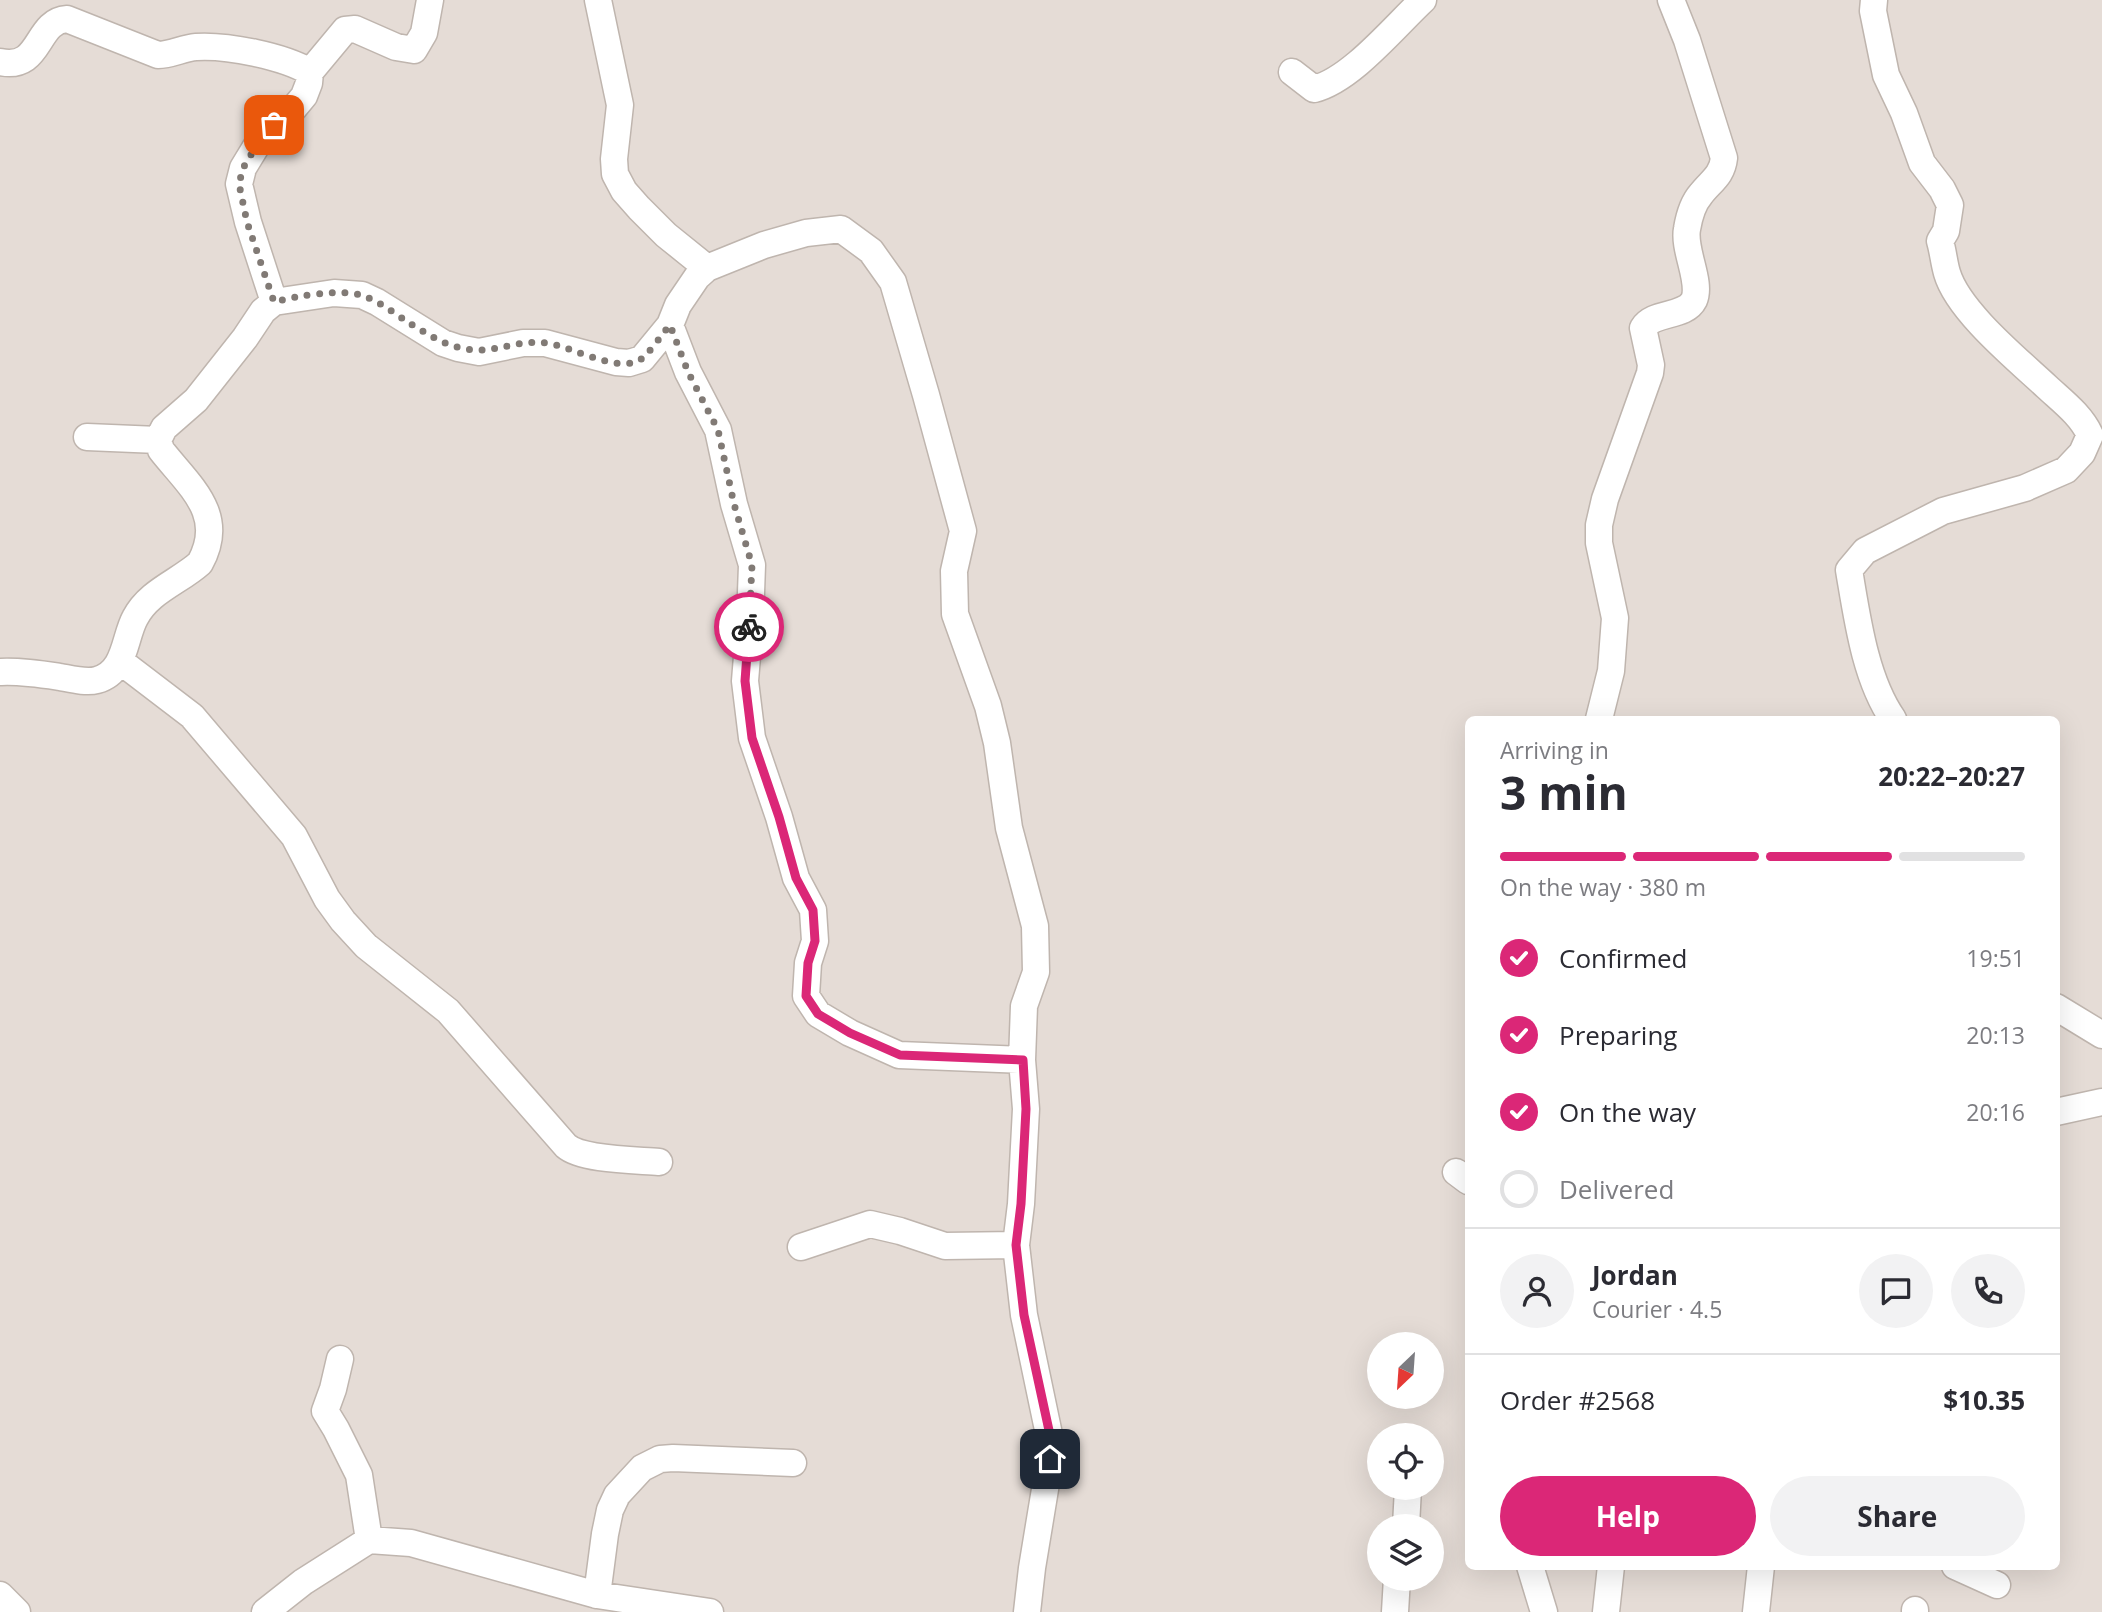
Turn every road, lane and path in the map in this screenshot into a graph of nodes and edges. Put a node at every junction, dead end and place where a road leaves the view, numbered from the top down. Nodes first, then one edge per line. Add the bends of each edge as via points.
1 (430, 0) edge
2 (598, 0) edge
3 (1423, 0) edge
4 (1671, 0) edge
5 (1874, 0) edge
6 (56, 10) edge
7 (0, 62) edge
8 (310, 72) junction
9 (1292, 72) dead end
10 (707, 268) junction
11 (274, 302) junction
12 (670, 325) junction
13 (2096, 434) edge
14 (87, 437) dead end
15 (158, 440) junction
16 (120, 661) junction
17 (0, 666) edge
18 (1, 672) edge
19 (0, 678) edge
20 (1600, 716) edge
21 (1892, 716) edge
22 (2060, 1009) edge
23 (2102, 1035) edge
24 (1023, 1060) junction
25 (2102, 1102) edge
26 (2060, 1111) edge
27 (659, 1162) dead end
28 (1016, 1245) junction
29 (802, 1247) dead end
30 (340, 1359) dead end
31 (793, 1463) dead end
32 (369, 1540) junction
33 (1531, 1570) edge
34 (1611, 1570) edge
35 (1761, 1570) edge
36 (1963, 1570) edge
37 (1997, 1586) dead end
38 (1396, 1591) edge
39 (0, 1595) edge
40 (597, 1595) junction
41 (17, 1612) edge
42 (265, 1612) edge
43 (710, 1612) edge
44 (1027, 1612) edge
45 (1395, 1612) edge
46 (1544, 1612) edge
47 (1606, 1612) edge
48 (1756, 1612) edge

1 - 8 street via 424,33 414,50 349,29
2 - 10 street via 620,105 615,173 639,208
3 - 9 street via 1360,61 1326,86 1314,89
4 - 20 street via 1724,158 1718,177 1692,207 1686,231 1696,286 1694,300 1643,328 1650,373 1599,524 1615,618 1611,671
5 - 13 street via 1886,75 1922,163 1950,205 1940,241 1947,274 1987,332
6 - 7 street via 29,58 16,64
6 - 8 street via 158,55 216,47 288,61
8 - 11 street via 304,96 257,145 239,184
10 - 12 street via 678,305
10 - 24 street via 764,245 841,229 871,251 892,282 963,531 954,571 955,614 988,706 1009,828 1035,926 1036,972 1024,1006
11 - 12 street via 354,294 458,348 479,352 523,342 545,343 629,363 642,359
11 - 15 street
12 - 24 street via 718,430 752,565 745,681 752,738 796,878 813,910 815,941 806,996 818,1014 900,1055
13 - 21 street via 2066,470 2025,488 1944,511 1865,551 1849,570 1858,627 1872,675
14 - 15 street
15 - 16 street via 160,450 202,502 211,532 200,563 148,599 134,619
16 - 18 street via 98,680
16 - 27 street via 192,716 294,836 343,921 366,946 448,1011 572,1152
17 - 18 street
18 - 19 street
22 - 23 street
24 - 28 street via 1026,1109
25 - 26 street
28 - 29 street via 945,1246 870,1224
28 - 44 street via 1024,1315 1051,1444
30 - 32 street via 324,1411 359,1475
31 - 40 street via 660,1458 642,1468 617,1495 610,1510
32 - 40 street via 411,1543
32 - 42 street
33 - 46 street
34 - 47 street
35 - 48 street
36 - 37 street
38 - 45 street
39 - 41 street
40 - 43 street

